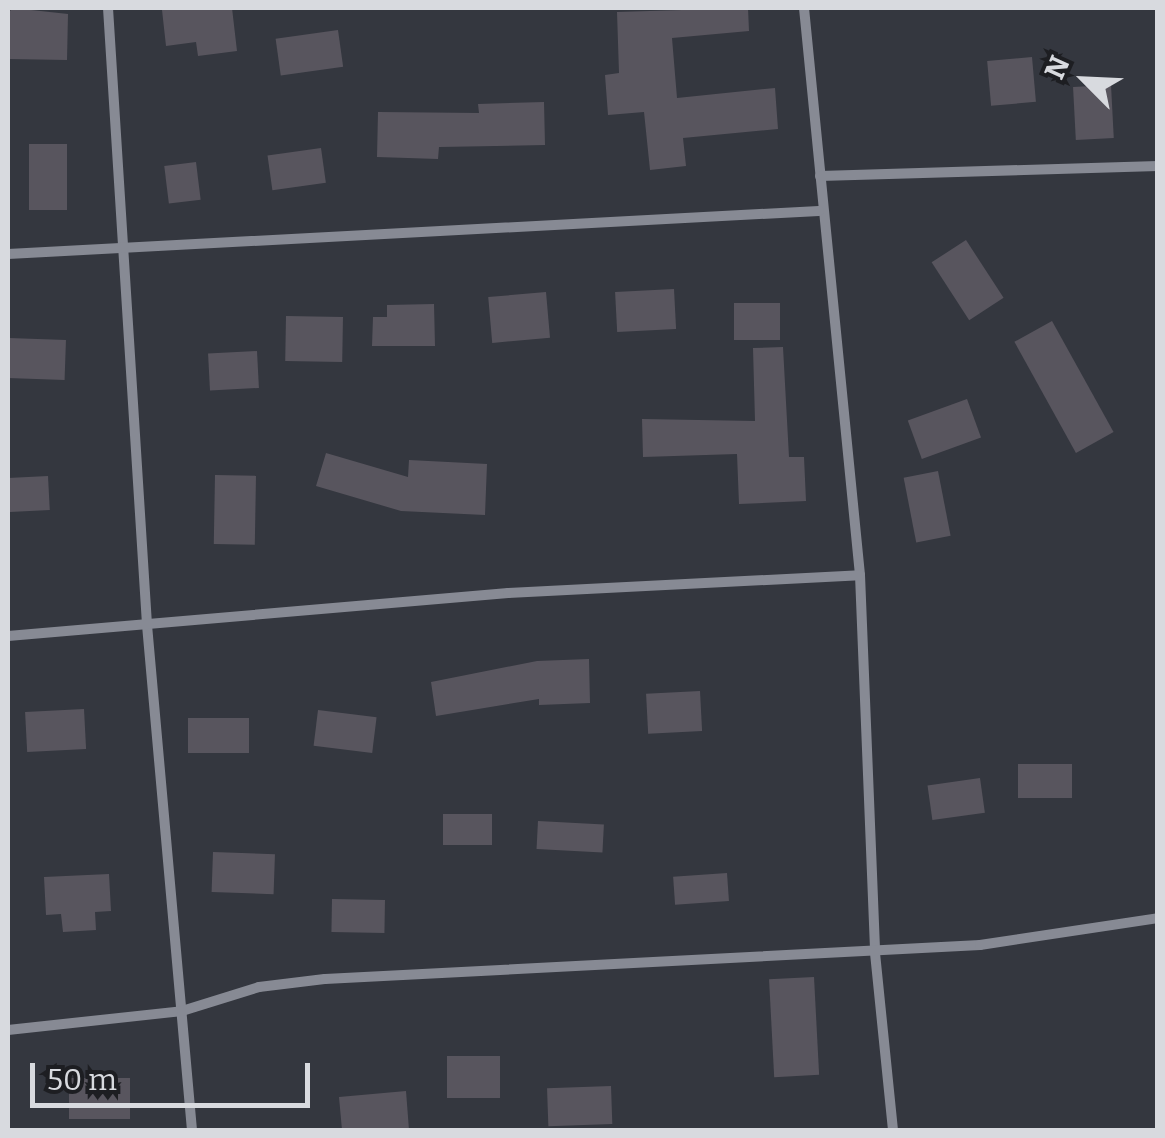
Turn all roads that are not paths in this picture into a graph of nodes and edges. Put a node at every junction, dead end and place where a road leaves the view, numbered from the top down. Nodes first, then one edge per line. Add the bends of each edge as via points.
1 (108, 8) edge
2 (804, 8) edge
3 (1158, 166) edge
4 (820, 176) junction
5 (819, 212) junction
6 (127, 247) junction
7 (8, 254) edge
8 (860, 575) junction
9 (146, 625) junction
10 (8, 636) edge
11 (1158, 918) edge
12 (875, 953) junction
13 (182, 1011) junction
14 (8, 1030) edge
15 (192, 1130) edge
16 (893, 1130) edge

1 - 6 street
2 - 4 street
3 - 4 street
4 - 5 street
5 - 6 street
5 - 8 street
6 - 7 street
6 - 9 street
8 - 9 street via 508,593
8 - 12 street
9 - 10 street
9 - 13 street
11 - 12 street via 980,946
12 - 13 street via 325,979 258,987
12 - 16 street
13 - 14 street
13 - 15 street

